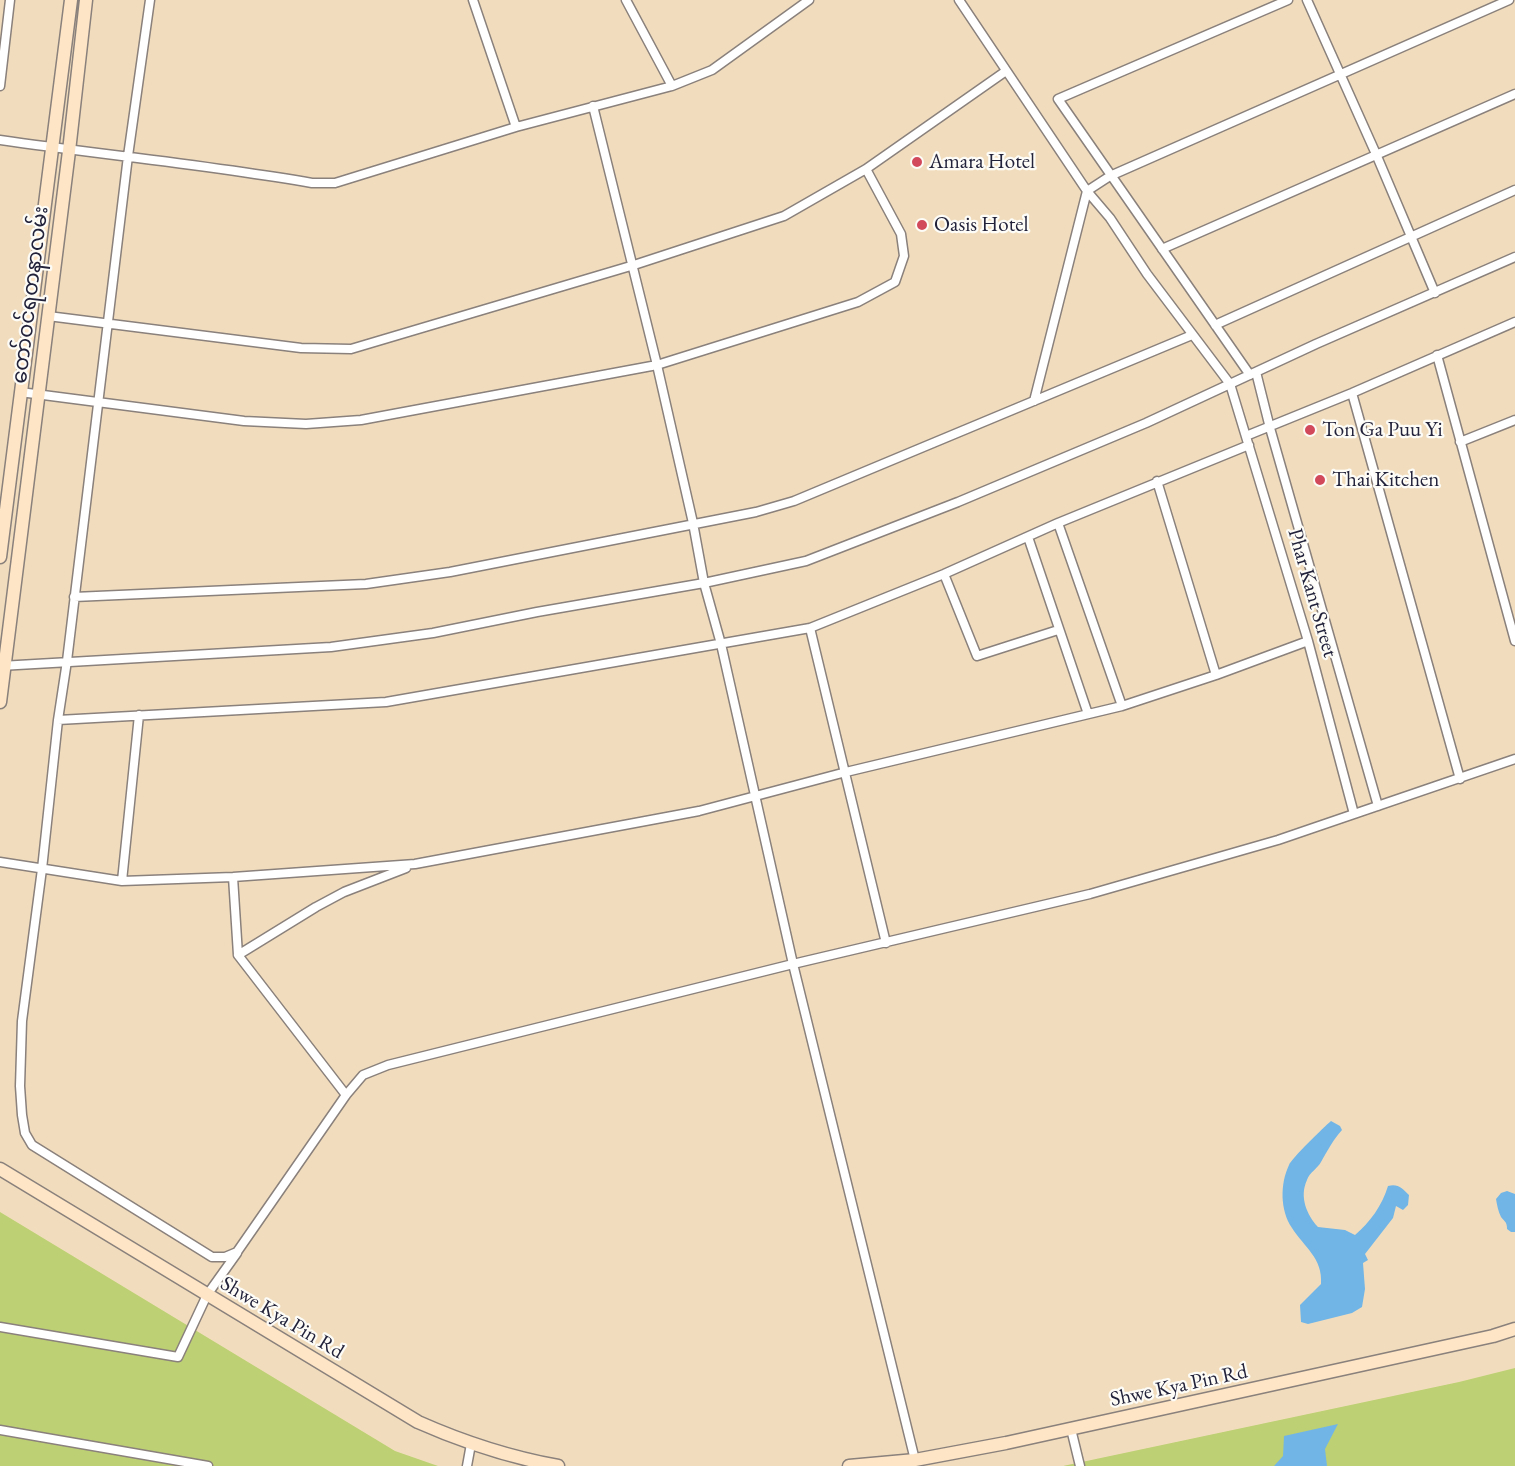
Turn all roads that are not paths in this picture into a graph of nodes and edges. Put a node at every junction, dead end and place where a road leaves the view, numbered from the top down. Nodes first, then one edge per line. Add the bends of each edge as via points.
1 (10, 0) edge
2 (71, 0) edge
3 (86, 0) edge
4 (150, 0) edge
5 (473, 0) edge
6 (626, 0) edge
7 (809, 0) edge
8 (959, 0) edge
9 (1288, 0) edge
10 (1307, 0) edge
11 (1509, 0) edge
12 (1006, 71) junction
13 (1340, 74) junction
14 (0, 86) edge
15 (672, 86) junction
16 (1515, 93) edge
17 (593, 106) junction
18 (516, 127) junction
19 (0, 140) edge
20 (52, 148) junction
21 (69, 151) junction
22 (1376, 154) junction
23 (128, 156) junction
24 (866, 169) junction
25 (1110, 176) junction
26 (1515, 190) edge
27 (1087, 191) junction
28 (1411, 235) junction
29 (1162, 249) junction
30 (1515, 257) edge
31 (634, 265) junction
32 (1435, 292) junction
33 (48, 316) junction
34 (1515, 322) edge
35 (108, 324) junction
36 (1215, 325) junction
37 (1192, 335) junction
38 (1437, 355) junction
39 (657, 365) junction
40 (1253, 374) junction
41 (1230, 384) junction
42 (20, 392) junction
43 (1352, 393) junction
44 (38, 394) junction
45 (98, 401) junction
46 (1034, 401) junction
47 (1515, 420) edge
48 (1270, 428) junction
49 (1247, 440) junction
50 (1460, 442) junction
51 (1157, 482) junction
52 (693, 523) junction
53 (1058, 523) junction
54 (1028, 537) junction
55 (0, 556) edge
56 (944, 574) junction
57 (704, 583) junction
58 (74, 597) junction
59 (810, 628) junction
60 (1058, 630) junction
61 (1308, 641) junction
62 (1515, 641) edge
63 (721, 644) junction
64 (67, 661) junction
65 (2, 666) edge
66 (1216, 675) junction
67 (0, 702) edge
68 (1122, 706) junction
69 (1088, 714) junction
70 (139, 715) junction
71 (58, 720) junction
72 (1515, 759) edge
73 (846, 772) junction
74 (1460, 778) junction
75 (757, 796) junction
76 (1378, 806) junction
77 (1354, 814) junction
78 (0, 862) edge
79 (415, 864) junction
80 (42, 868) junction
81 (233, 876) junction
82 (122, 881) junction
83 (886, 943) junction
84 (238, 955) junction
85 (794, 964) junction
86 (346, 1095) junction
87 (0, 1169) edge
88 (237, 1252) junction
89 (207, 1295) junction
90 (0, 1327) edge
91 (1515, 1329) edge
92 (1071, 1429) junction
93 (0, 1430) edge
94 (471, 1444) junction
95 (915, 1460) junction
96 (208, 1466) edge
97 (467, 1466) edge
98 (553, 1466) edge
99 (849, 1466) edge
100 (1080, 1466) edge

1 - 14 street
2 - 20 street, တော်ဝင်ရတနာလမ်း
3 - 21 street, တော်ဝင်ရတနာလမ်း
4 - 23 street
5 - 18 street
6 - 15 street
7 - 15 street via 712,70
8 - 12 street
9 - 25 street via 1058,99
10 - 13 street
11 - 13 street
12 - 24 street
12 - 27 street
13 - 22 street
13 - 25 street
15 - 17 street
16 - 22 street
17 - 18 street
17 - 31 street
18 - 23 street via 335,183
19 - 20 street
20 - 21 street
20 - 42 street, တော်ဝင်ရတနာလမ်း
21 - 23 street
21 - 33 street, တော်ဝင်ရတနာလမ်း
22 - 28 street
22 - 29 street
23 - 35 street
24 - 31 street via 784,216
24 - 39 street via 901,234 904,256 895,282 858,302
25 - 27 street
25 - 29 street
26 - 28 street
27 - 37 street
27 - 46 street
28 - 32 street
28 - 36 street
29 - 36 street
30 - 32 street
31 - 35 street via 351,350 301,348
31 - 39 street
32 - 40 street
33 - 35 street
33 - 44 street, တော်ဝင်ရတနာလမ်း
34 - 38 street
35 - 45 street
36 - 40 street
37 - 41 street
37 - 46 street
38 - 43 street
38 - 50 street
39 - 45 street via 361,420 306,424 244,421
39 - 52 street
40 - 41 street
40 - 48 street
41 - 49 street, Phar Kant Street
41 - 57 street via 869,538 806,561
42 - 44 street
42 - 55 street, တော်ဝင်ရတနာလမ်း
43 - 48 street
43 - 74 street
44 - 45 street
44 - 65 street, တော်ဝင်ရတနာလမ်း
45 - 58 street
46 - 52 street via 794,501
47 - 50 street
48 - 49 street
48 - 76 street
49 - 51 street
49 - 61 street, Phar Kant Street
50 - 62 street
51 - 53 street
51 - 66 street
52 - 57 street
52 - 58 street via 450,572 366,584
53 - 54 street
53 - 68 street
54 - 56 street
54 - 60 street
56 - 59 street
56 - 60 street via 977,656
57 - 63 street
57 - 64 street via 433,633 331,647
58 - 64 street
59 - 63 street
59 - 73 street
60 - 69 street
61 - 66 street
61 - 77 street, Phar Kant Street
63 - 70 street via 386,702
63 - 75 street
64 - 65 street
64 - 71 street
65 - 67 street, တော်ဝင်ရတနာလမ်း
66 - 68 street
68 - 69 street
69 - 73 street
70 - 71 street
70 - 82 street
71 - 80 street
72 - 74 street
73 - 75 street
73 - 83 street
74 - 76 street
75 - 79 street via 699,811
75 - 85 street
76 - 77 street
77 - 83 street via 1090,894
78 - 80 street
79 - 81 street
79 - 84 street via 344,892
80 - 82 street
80 - 88 street via 22,1021 20,1086 25,1133 32,1145 212,1257
81 - 82 street
81 - 84 street
83 - 85 street
84 - 86 street
85 - 86 street via 388,1065 363,1075
85 - 95 street
86 - 88 street
87 - 89 street, Shwe Kya Pin Rd
88 - 89 street
89 - 90 street via 178,1357
89 - 94 street, Shwe Kya Pin Rd via 400,1412
91 - 92 street, Shwe Kya Pin Rd
92 - 95 street, Shwe Kya Pin Rd
92 - 100 street
93 - 96 street
94 - 97 street
94 - 98 street, Shwe Kya Pin Rd
95 - 99 street, Shwe Kya Pin Rd

